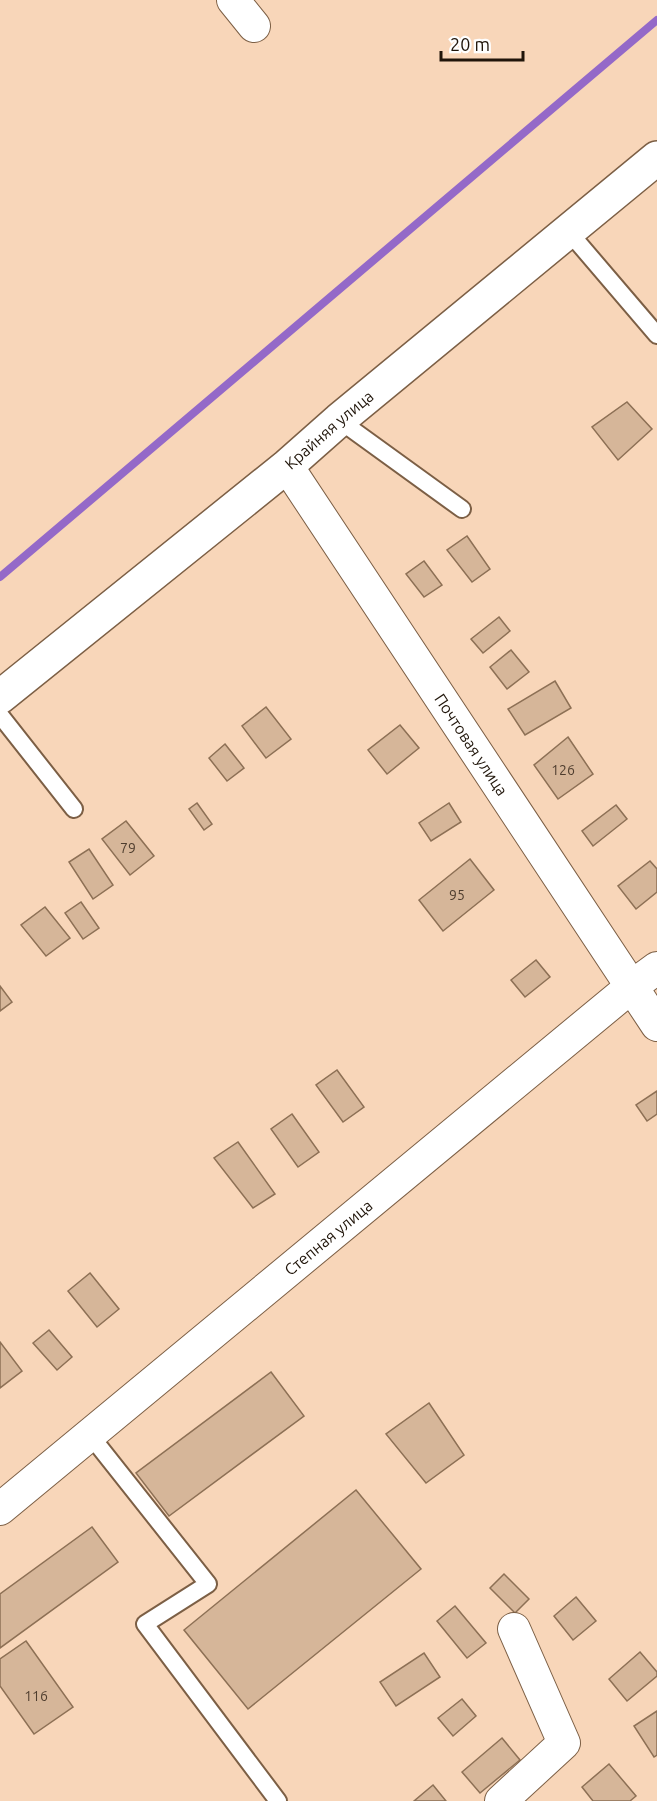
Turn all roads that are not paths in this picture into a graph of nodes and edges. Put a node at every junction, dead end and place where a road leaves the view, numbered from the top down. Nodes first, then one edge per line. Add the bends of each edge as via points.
1 (233, 0) edge
2 (254, 26) dead end
3 (654, 167) edge
4 (569, 232) junction
5 (657, 335) edge
6 (339, 420) junction
7 (287, 466) junction
8 (462, 509) dead end
9 (0, 697) edge
10 (0, 715) edge
11 (74, 809) dead end
12 (657, 968) edge
13 (631, 987) junction
14 (657, 1025) edge
15 (90, 1435) junction
16 (0, 1509) edge
17 (514, 1629) dead end
18 (278, 1801) edge
19 (501, 1801) edge

1 - 2 street
3 - 4 main road, Крайняя улица
4 - 5 lane
4 - 6 main road, Крайняя улица
6 - 7 main road, Крайняя улица
6 - 8 lane
7 - 9 main road, Крайняя улица
7 - 13 street, Почтовая улица
10 - 11 lane
12 - 13 street, Степная улица
13 - 14 street, Почтовая улица
13 - 15 street, Степная улица
15 - 16 street, Степная улица
15 - 18 lane via 208,1584 145,1624
17 - 19 street via 564,1743

